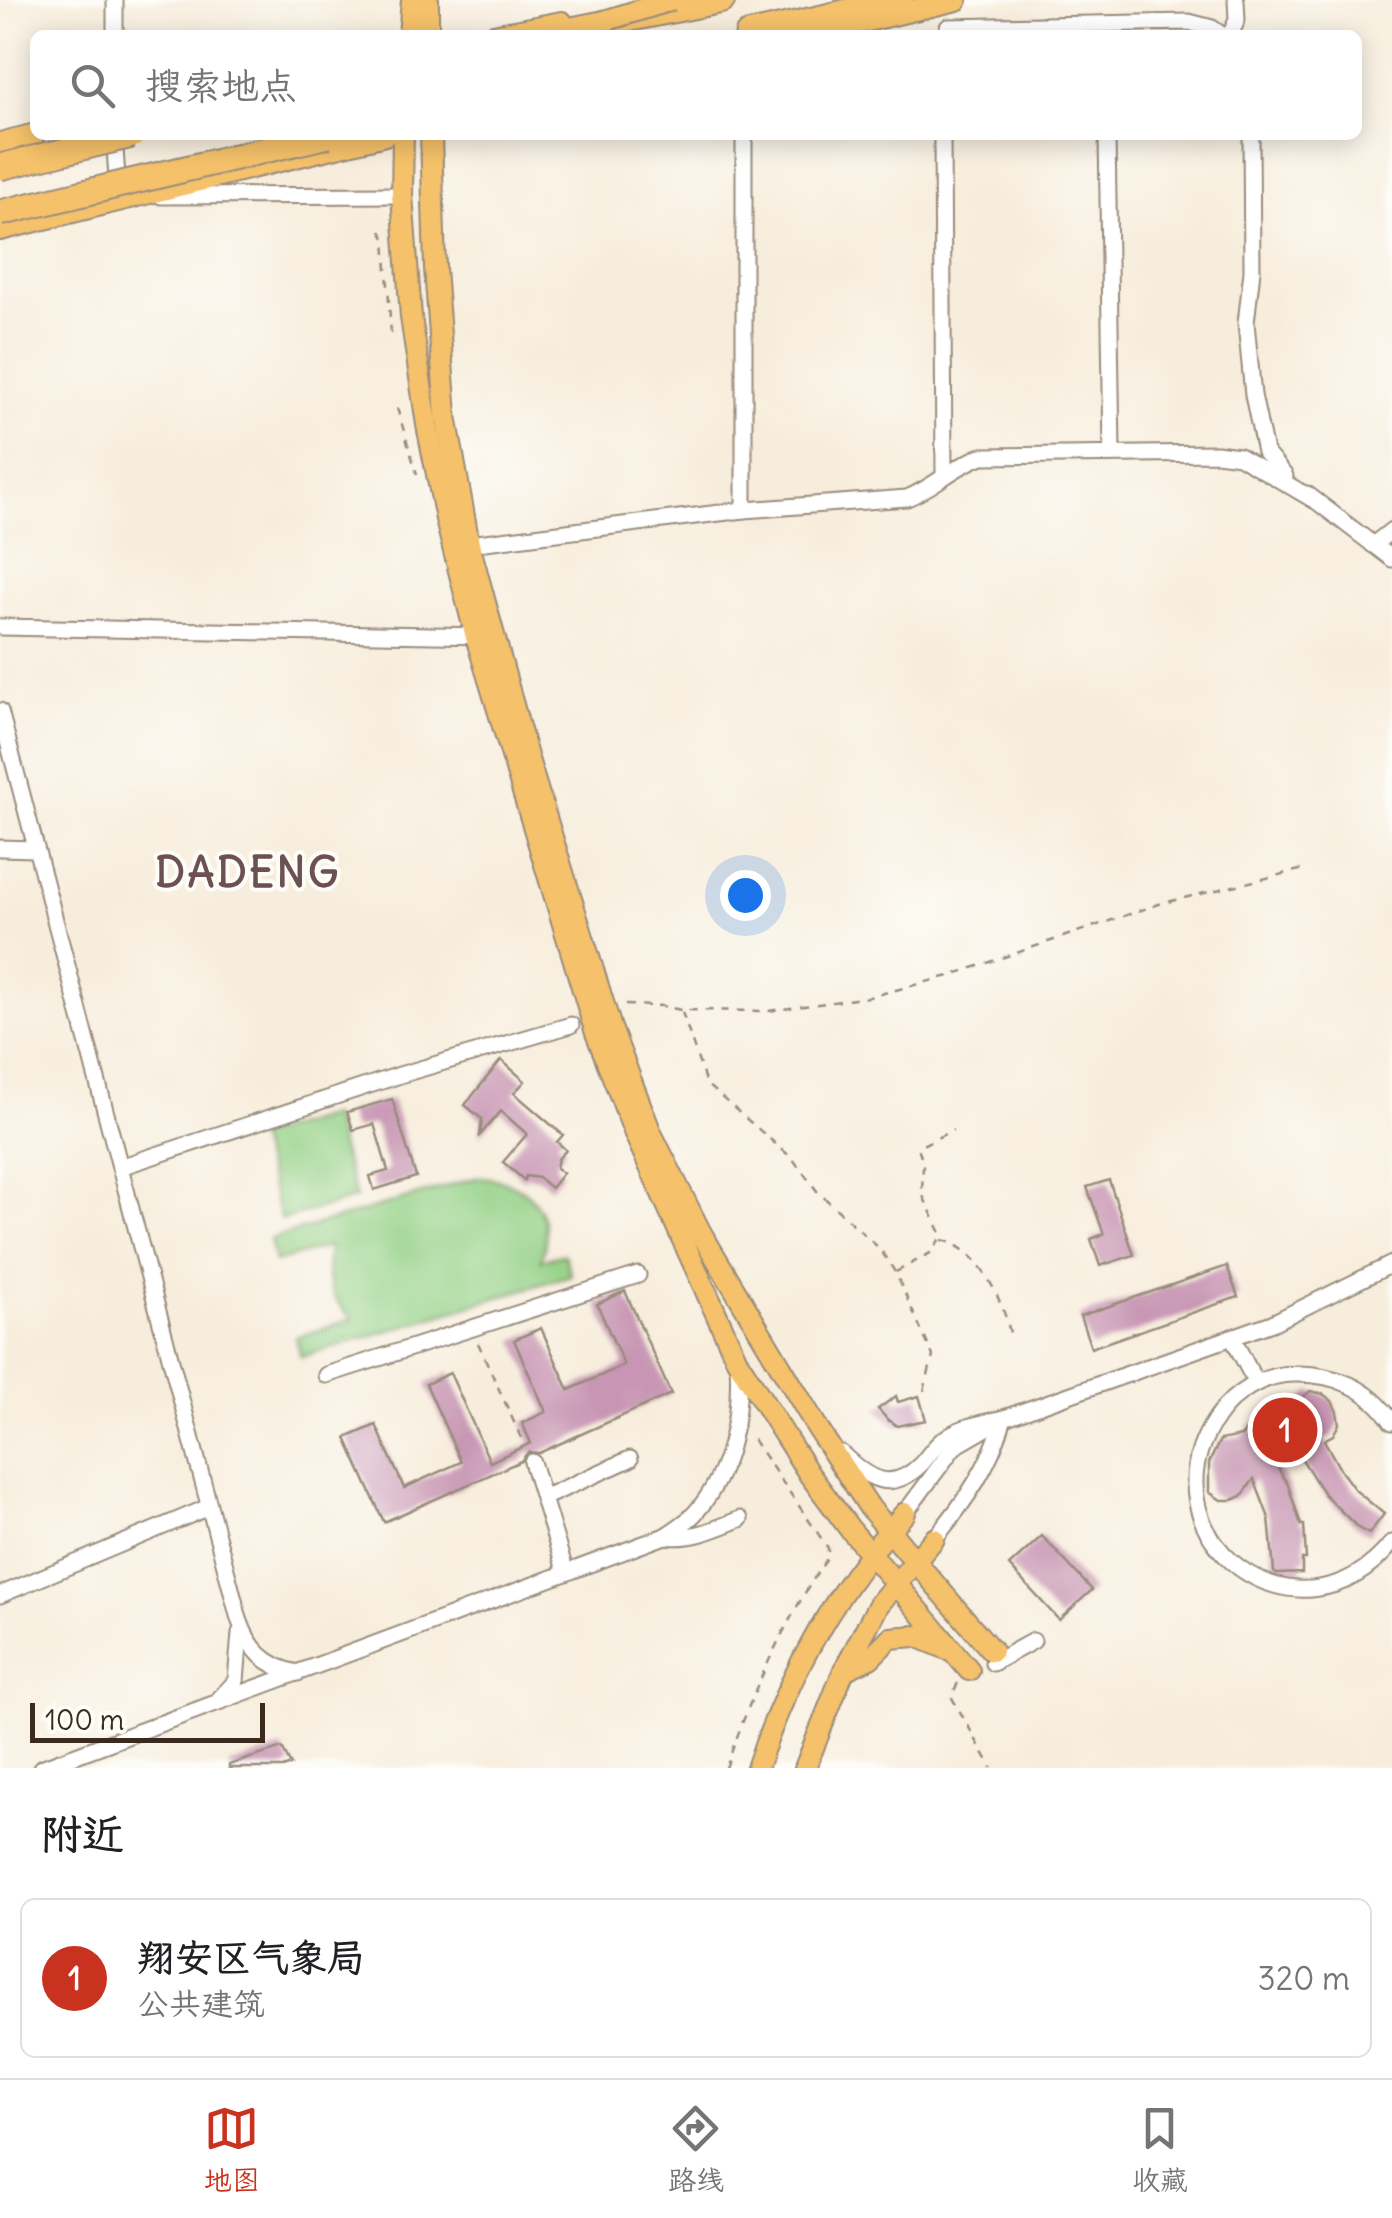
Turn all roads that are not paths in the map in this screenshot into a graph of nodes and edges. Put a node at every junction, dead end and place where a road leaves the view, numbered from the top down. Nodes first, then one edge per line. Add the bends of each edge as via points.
1 (115, 0) edge
2 (412, 0) edge
3 (428, 0) edge
4 (674, 0) edge
5 (722, 0) edge
6 (858, 0) edge
7 (900, 0) edge
8 (1236, 0) edge
9 (952, 1) edge
10 (601, 22) junction
11 (115, 30) edge
12 (410, 30) edge
13 (428, 30) edge
14 (519, 30) edge
15 (568, 30) edge
16 (765, 30) edge
17 (771, 30) edge
18 (829, 30) edge
19 (948, 30) edge
20 (1105, 30) edge
21 (1216, 30) edge
22 (1230, 30) edge
23 (30, 135) edge
24 (111, 140) edge
25 (114, 140) edge
26 (307, 140) edge
27 (365, 140) edge
28 (403, 140) edge
29 (431, 140) edge
30 (744, 140) edge
31 (942, 140) edge
32 (1106, 140) edge
33 (1251, 140) edge
34 (0, 143) edge
35 (0, 167) edge
36 (402, 195) junction
37 (145, 196) junction
38 (0, 214) edge
39 (0, 230) edge
40 (1258, 428) junction
41 (1112, 454) junction
42 (1239, 456) junction
43 (944, 475) junction
44 (1314, 500) junction
45 (744, 510) junction
46 (1392, 530) edge
47 (469, 544) junction
48 (1373, 545) junction
49 (1392, 558) edge
50 (0, 628) edge
51 (484, 636) junction
52 (0, 711) edge
53 (0, 848) edge
54 (35, 849) junction
55 (571, 1025) dead end
56 (120, 1167) junction
57 (1392, 1264) edge
58 (638, 1275) dead end
59 (1232, 1337) junction
60 (737, 1360) junction
61 (326, 1375) dead end
62 (1256, 1383) junction
63 (1004, 1418) junction
64 (1392, 1422) edge
65 (822, 1434) junction
66 (630, 1459) dead end
67 (532, 1462) dead end
68 (544, 1498) junction
69 (209, 1507) junction
70 (906, 1513) joint
71 (740, 1519) dead end
72 (889, 1531) junction
73 (665, 1536) junction
74 (934, 1539) joint
75 (1392, 1543) edge
76 (868, 1554) junction
77 (916, 1561) junction
78 (566, 1573) junction
79 (895, 1584) junction
80 (0, 1595) edge
81 (239, 1619) junction
82 (1033, 1641) dead end
83 (951, 1650) junction
84 (993, 1657) junction
85 (844, 1670) junction
86 (969, 1670) joint
87 (298, 1673) junction
88 (215, 1704) junction
89 (41, 1768) edge
90 (757, 1768) edge
91 (804, 1768) edge

1 - 11 street
2 - 12 main road
3 - 13 main road
4 - 10 main road, bridge
4 - 14 main road
5 - 10 highway, bridge
6 - 16 main road
7 - 17 highway
8 - 22 street via 1237,20
9 - 18 main road
9 - 19 street
10 - 15 highway
20 - 21 street via 1189,22
23 - 34 main road
24 - 35 highway, bridge
25 - 37 street via 117,177 130,193
26 - 38 highway, bridge
27 - 37 main road
28 - 36 main road
29 - 47 main road via 446,416
30 - 45 street
31 - 43 street
32 - 41 street
33 - 40 street via 1246,323
36 - 37 street
36 - 51 main road via 427,425
37 - 39 main road
40 - 42 street via 1249,452
40 - 44 street via 1265,452
41 - 42 street
41 - 43 street via 982,456
42 - 44 street
43 - 45 street via 907,498
44 - 48 street
45 - 47 street
46 - 48 street
47 - 51 main road
48 - 49 street
50 - 51 street
51 - 60 main road via 596,1032
51 - 65 main road via 651,1133 701,1233
52 - 54 street
53 - 54 street
54 - 56 street
55 - 56 street
56 - 69 street
57 - 59 street
58 - 61 street
59 - 62 street
59 - 63 street
60 - 73 street via 740,1401 723,1469 694,1515
60 - 76 main road
62 - 64 street via 1289,1374 1323,1375 1356,1386
62 - 75 street via 1225,1405 1204,1436 1194,1472 1198,1509 1214,1543 1256,1578 1311,1590 1347,1582
63 - 65 street via 952,1434 918,1467 885,1482 864,1475
63 - 70 street via 954,1448
63 - 74 street via 981,1477
65 - 72 main road
66 - 68 street
67 - 68 street
68 - 78 street
69 - 80 street
69 - 81 street
70 - 72 main road
71 - 73 street via 697,1535
72 - 76 main road
72 - 77 main road
73 - 78 street
74 - 77 main road
76 - 79 main road
76 - 90 main road via 823,1619
77 - 79 main road
77 - 84 main road
78 - 87 street
79 - 83 main road
79 - 85 main road
81 - 87 street via 246,1640 268,1663
81 - 88 street via 236,1681
82 - 84 street
83 - 85 main road via 916,1636 890,1638
83 - 86 main road
84 - 86 street via 977,1673
85 - 91 main road
87 - 88 street
88 - 89 street

